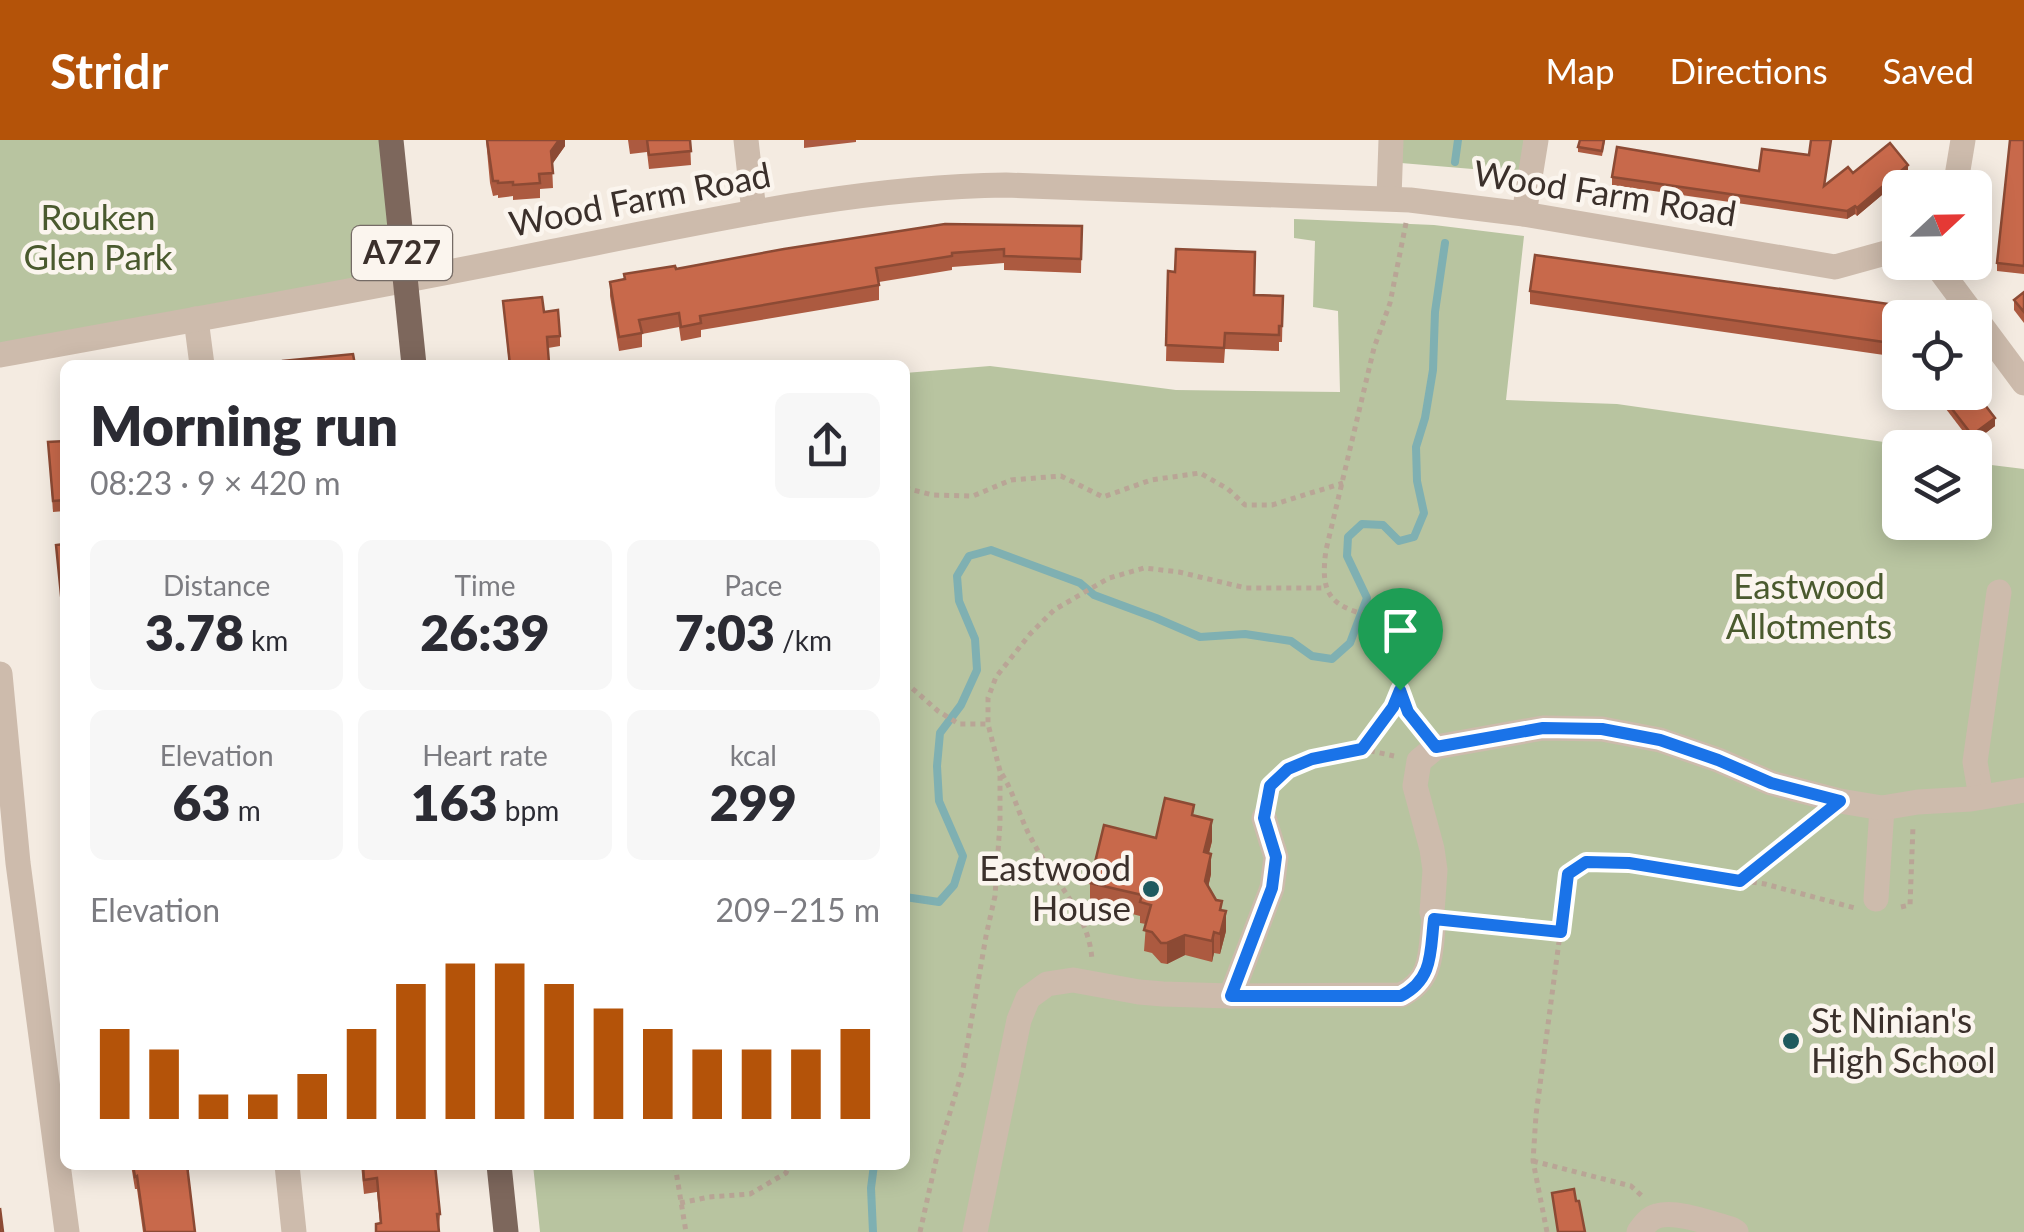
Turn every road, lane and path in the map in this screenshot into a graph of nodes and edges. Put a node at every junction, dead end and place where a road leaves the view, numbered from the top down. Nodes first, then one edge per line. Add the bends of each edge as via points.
1 (391, 140) edge
2 (746, 140) edge
3 (1391, 140) edge
4 (1536, 140) edge
5 (1963, 140) edge
6 (1958, 170) edge
7 (1400, 199) junction
8 (754, 212) junction
9 (1524, 214) junction
10 (1882, 254) edge
11 (1947, 280) edge
12 (406, 281) junction
13 (196, 319) junction
14 (0, 355) edge
15 (201, 360) edge
16 (414, 360) edge
17 (2024, 383) edge
18 (1342, 483) junction
19 (910, 489) edge
20 (1326, 588) junction
21 (1999, 592) dead end
22 (0, 674) edge
23 (910, 686) edge
24 (1400, 690) junction
25 (988, 724) junction
26 (1362, 749) junction
27 (1428, 754) junction
28 (1000, 771) junction
29 (2024, 790) edge
30 (1981, 797) junction
31 (1840, 801) junction
32 (1914, 803) junction
33 (1882, 808) junction
34 (1264, 818) joint
35 (1740, 881) junction
36 (1877, 905) junction
37 (1434, 919) junction
38 (1561, 932) junction
39 (1092, 984) junction
40 (1231, 996) junction
41 (1533, 1160) junction
42 (288, 1170) edge
43 (500, 1170) edge
44 (676, 1170) edge
45 (787, 1170) edge
46 (680, 1203) junction
47 (1647, 1224) edge
48 (67, 1232) edge
49 (294, 1232) edge
50 (506, 1232) edge
51 (686, 1232) edge
52 (920, 1232) edge
53 (975, 1232) edge
54 (1547, 1232) edge
55 (1736, 1232) edge

1 - 12 main road, A727
2 - 8 street
3 - 7 street
4 - 9 street
5 - 6 street
7 - 8 street, Wood Farm Road via 947,186
7 - 9 street, Wood Farm Road
7 - 18 path via 1402,248
8 - 12 street, Wood Farm Road
9 - 10 street, Wood Farm Road via 1835,266
11 - 17 street
12 - 13 street, Wood Farm Road
12 - 16 main road, A727
13 - 14 street, Wood Farm Road
13 - 15 street
18 - 19 path via 1272,505 1245,505 1200,472 1103,496 1062,476 1010,480 973,496
18 - 20 path via 1326,550
20 - 24 path via 1348,611 1391,626
20 - 25 path via 1246,588 1144,568 1110,578 1054,610 1030,634 996,677
21 - 30 street via 1976,762
22 - 48 street
23 - 25 path via 959,724
24 - 26 path
24 - 27 path
25 - 28 path
26 - 27 path
26 - 34 path via 1288,769 1270,786
27 - 31 street via 1543,728 1602,729 1660,740 1771,783
27 - 37 street via 1415,786 1432,849
28 - 39 path via 1029,836 1084,928
28 - 52 path via 996,896 963,1069
29 - 30 street
30 - 32 street
31 - 33 street
31 - 35 path
32 - 33 street
32 - 36 path via 1910,905
33 - 36 street
34 - 40 street via 1276,857 1272,888
35 - 36 path via 1846,907
35 - 38 path via 1586,862 1568,874
37 - 38 path
37 - 40 street via 1427,971 1401,996
38 - 41 path
39 - 40 street
39 - 53 street via 1047,984 1028,998
41 - 47 path via 1630,1186 1642,1196
41 - 54 path
42 - 49 street
43 - 50 main road
44 - 46 path
45 - 46 path via 750,1194
46 - 51 path
47 - 55 street via 1686,1217

